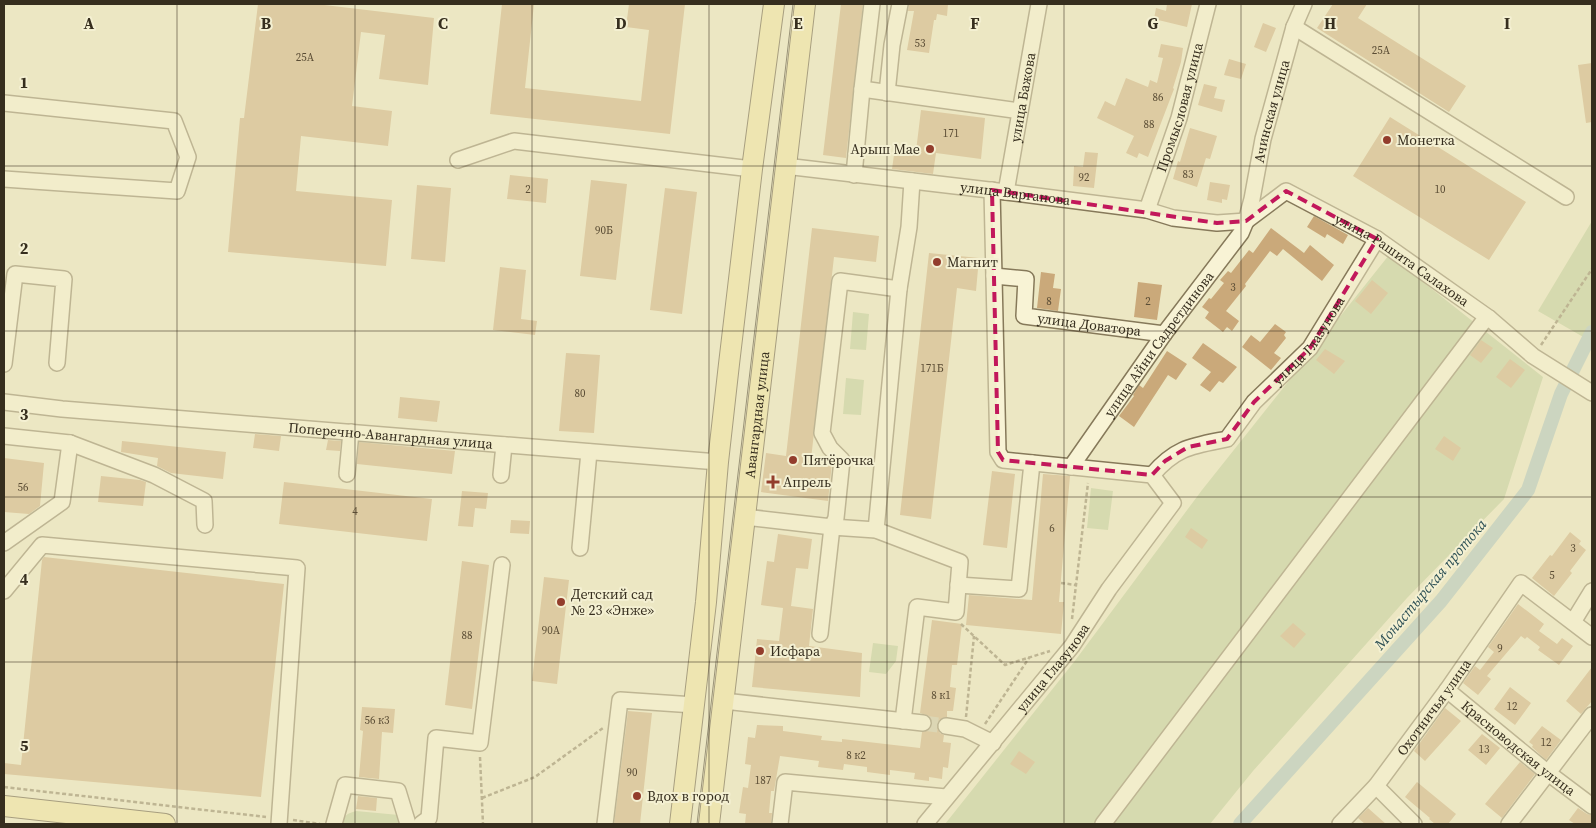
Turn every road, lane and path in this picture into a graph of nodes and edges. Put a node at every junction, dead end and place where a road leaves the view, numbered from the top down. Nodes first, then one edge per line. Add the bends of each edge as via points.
1 (774, 4) edge
2 (805, 4) edge
3 (872, 4) edge
4 (900, 4) edge
5 (1039, 4) edge
6 (1208, 4) edge
7 (1304, 4) edge
8 (1294, 27) junction
9 (862, 89) junction
10 (887, 93) junction
11 (4, 103) edge
12 (1020, 111) junction
13 (458, 160) dead end
14 (785, 166) junction
15 (752, 169) junction
16 (854, 175) junction
17 (4, 179) edge
18 (912, 181) junction
19 (999, 191) junction
20 (1566, 197) dead end
21 (1147, 210) junction
22 (1246, 221) junction
23 (1378, 239) junction
24 (1592, 269) edge
25 (994, 276) junction
26 (899, 289) junction
27 (1489, 318) junction
28 (1164, 334) junction
29 (1533, 356) junction
30 (57, 363) dead end
31 (4, 364) edge
32 (1589, 390) edge
33 (4, 402) edge
34 (352, 432) junction
35 (4, 436) edge
36 (70, 443) junction
37 (504, 445) junction
38 (589, 452) junction
39 (718, 462) junction
40 (1032, 463) junction
41 (1071, 467) junction
42 (1090, 469) junction
43 (346, 474) dead end
44 (502, 475) dead end
45 (1152, 475) junction
46 (745, 517) junction
47 (205, 524) dead end
48 (832, 527) junction
49 (876, 530) junction
50 (4, 543) edge
51 (580, 548) dead end
52 (502, 565) dead end
53 (1061, 584) dead end
54 (958, 585) junction
55 (1076, 585) junction
56 (4, 591) edge
57 (1592, 591) edge
58 (947, 611) junction
59 (1072, 620) dead end
60 (1573, 622) junction
61 (820, 634) dead end
62 (974, 636) junction
63 (1592, 637) edge
64 (1053, 650) dead end
65 (1030, 657) junction
66 (1447, 690) junction
67 (724, 701) junction
68 (694, 706) junction
69 (1592, 715) edge
70 (618, 717) junction
71 (903, 721) junction
72 (923, 723) tunnel mouth
73 (946, 726) tunnel mouth
74 (971, 732) junction
75 (480, 742) junction
76 (993, 743) junction
77 (1548, 773) junction
78 (1376, 786) junction
79 (4, 787) edge
80 (946, 797) junction
81 (482, 798) junction
82 (4, 806) edge
83 (1592, 806) edge
84 (112, 822) edge
85 (280, 822) edge
86 (164, 824) edge
87 (326, 824) edge
88 (334, 824) edge
89 (408, 824) edge
90 (421, 824) edge
91 (483, 824) edge
92 (605, 824) edge
93 (680, 824) edge
94 (709, 824) edge
95 (780, 824) edge
96 (925, 824) edge
97 (1103, 824) edge
98 (1340, 824) edge
99 (1414, 824) edge
100 (1509, 824) edge

1 - 15 main road
2 - 14 main road, Авангардная улица
3 - 9 street
4 - 10 street
5 - 12 street, улица Бажова
6 - 21 street, Промысловая улица via 1178,118
7 - 8 street, Ачинская улица
8 - 20 street
8 - 22 street, Ачинская улица via 1265,131
9 - 10 street
9 - 16 street
10 - 12 street
11 - 17 street via 174,121 188,157 178,191
12 - 19 street, улица Бажова
13 - 15 street via 514,141
14 - 16 street, улица Варганова
14 - 46 main road, Авангардная улица
15 - 39 main road
16 - 18 street, улица Варганова
18 - 19 street, улица Варганова
18 - 26 street via 909,227
19 - 21 street, улица Варганова
19 - 25 street, улица Бажова
21 - 22 street, улица Варганова via 1173,218 1217,223
22 - 23 street, улица Рашита Салахова via 1286,190
22 - 28 street, улица Айни Садретдинова via 1232,245
23 - 27 street, улица Рашита Салахова
23 - 45 street, улица Глазунова via 1310,348 1254,402 1227,439 1188,447 1165,461
24 - 29 path
25 - 28 street, улица Доватора via 1026,279 1024,316
25 - 40 street, улица Бажова via 998,452 1003,460
26 - 48 street via 840,281 822,433 842,460 836,518
26 - 49 street
27 - 29 street, улица Рашита Салахова
27 - 97 street
28 - 41 street, улица Айни Садретдинова
29 - 32 street, улица Рашита Салахова
30 - 31 street via 64,279 15,274
33 - 34 street, Поперечно-Авангардная улица
34 - 37 street, Поперечно-Авангардная улица
34 - 43 street
35 - 36 street
36 - 47 street via 154,475 204,501
36 - 50 street via 62,502
37 - 38 street, Поперечно-Авангардная улица via 546,442
37 - 44 street
38 - 39 street, Поперечно-Авангардная улица via 606,447
38 - 51 street
39 - 68 main road
40 - 41 street
40 - 54 street via 1019,589
41 - 42 street
42 - 45 street
42 - 55 path
45 - 76 street, улица Глазунова via 1173,503 1109,588 1072,646
46 - 48 street
46 - 67 main road, Авангардная улица
48 - 49 street
48 - 61 street
49 - 54 street via 960,562
52 - 75 street
53 - 55 path
54 - 58 street via 956,612
55 - 59 path
56 - 85 street via 42,545 297,568
57 - 60 street
58 - 62 path
58 - 71 street via 917,607
60 - 63 street
60 - 66 street, Охотничья улица via 1521,583
62 - 65 path via 1005,665
62 - 74 path
64 - 65 path
65 - 74 path
66 - 77 street, Красноводская улица
66 - 78 street, Охотничья улица
67 - 71 street
67 - 94 main road, Авангардная улица
68 - 70 street via 620,700
68 - 93 main road
69 - 77 street
70 - 81 path via 535,777
70 - 92 street
71 - 72 street
73 - 74 street
74 - 76 street
75 - 81 path
75 - 90 street via 436,738 429,818
76 - 80 street, улица Глазунова
77 - 83 street, Красноводская улица
77 - 100 street
78 - 98 street, Охотничья улица
78 - 99 street
79 - 85 path
80 - 95 street via 785,782
80 - 96 street, улица Глазунова
81 - 91 path
82 - 84 main road
84 - 86 main road
85 - 87 path
88 - 89 street via 345,785 398,791

